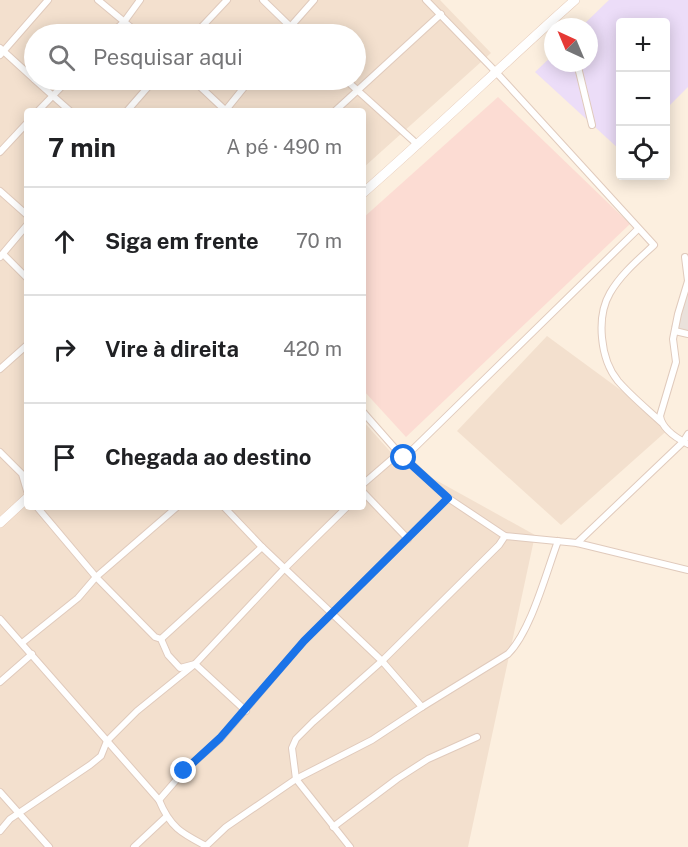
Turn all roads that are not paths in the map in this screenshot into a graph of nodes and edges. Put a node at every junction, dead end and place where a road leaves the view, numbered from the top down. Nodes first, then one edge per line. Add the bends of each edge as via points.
1 (48, 0) edge
2 (98, 0) edge
3 (140, 0) edge
4 (227, 0) edge
5 (263, 0) edge
6 (314, 0) edge
7 (426, 0) edge
8 (575, 0) edge
9 (441, 15) junction
10 (558, 18) edge
11 (124, 22) junction
12 (26, 24) edge
13 (127, 24) edge
14 (204, 24) edge
15 (287, 24) edge
16 (293, 24) edge
17 (24, 26) edge
18 (544, 32) edge
19 (1, 51) edge
20 (24, 70) edge
21 (495, 71) junction
22 (579, 72) edge
23 (366, 84) edge
24 (47, 90) edge
25 (58, 90) edge
26 (145, 90) edge
27 (203, 90) edge
28 (242, 90) edge
29 (358, 91) joint
30 (53, 95) junction
31 (41, 108) edge
32 (67, 108) edge
33 (130, 108) edge
34 (222, 108) edge
35 (227, 108) edge
36 (338, 108) edge
37 (592, 125) dead end
38 (24, 126) edge
39 (418, 145) junction
40 (0, 152) edge
41 (366, 190) edge
42 (0, 191) edge
43 (24, 212) edge
44 (24, 229) edge
45 (638, 229) junction
46 (1, 256) edge
47 (686, 257) dead end
48 (24, 275) edge
49 (675, 331) junction
50 (688, 334) edge
51 (24, 348) edge
52 (0, 369) edge
53 (366, 415) edge
54 (661, 423) junction
55 (688, 434) edge
56 (686, 443) edge
57 (0, 452) edge
58 (401, 455) junction
59 (24, 481) edge
60 (366, 482) edge
61 (366, 495) edge
62 (448, 498) junction
63 (24, 501) edge
64 (40, 510) edge
65 (174, 510) edge
66 (227, 510) edge
67 (344, 510) edge
68 (0, 523) edge
69 (506, 536) junction
70 (408, 538) junction
71 (558, 541) junction
72 (577, 543) junction
73 (262, 547) junction
74 (284, 569) junction
75 (688, 570) edge
76 (96, 577) junction
77 (332, 615) junction
78 (1, 621) edge
79 (161, 639) junction
80 (22, 643) junction
81 (32, 654) junction
82 (382, 661) junction
83 (195, 664) junction
84 (0, 682) edge
85 (422, 707) junction
86 (246, 711) junction
87 (477, 737) dead end
88 (106, 741) junction
89 (296, 779) junction
90 (0, 792) edge
91 (159, 800) junction
92 (11, 804) junction
93 (19, 813) junction
94 (166, 817) junction
95 (10, 819) junction
96 (333, 827) junction
97 (0, 831) edge
98 (206, 846) edge
99 (49, 847) edge
100 (134, 847) edge
101 (350, 847) edge

1 - 12 street
2 - 11 street
3 - 11 street
4 - 14 street
5 - 15 street
6 - 16 street
7 - 9 street
8 - 10 street
9 - 21 street
9 - 23 street
11 - 13 street
17 - 19 street
18 - 21 street
19 - 20 street
21 - 39 street
21 - 45 street
22 - 37 street
24 - 30 street
25 - 30 street
26 - 33 street
27 - 34 street
28 - 35 street
29 - 36 street
29 - 39 street
30 - 31 street
30 - 32 street
38 - 40 street
39 - 41 street
42 - 43 street
44 - 46 street
45 - 54 street via 654,245 609,295 602,337 605,357 617,379
45 - 58 street
46 - 48 street
47 - 49 street via 687,281
49 - 50 street
49 - 54 street via 676,362 662,404
51 - 52 street
53 - 58 street
54 - 56 street
55 - 56 street
56 - 72 street
57 - 59 street
58 - 60 street
58 - 62 street
61 - 70 street
62 - 69 street
62 - 70 street
63 - 68 street
64 - 76 street
65 - 76 street
66 - 73 street
67 - 74 street
69 - 71 street
69 - 82 street
70 - 77 street
71 - 72 street
71 - 85 street via 525,632 516,646
72 - 75 street
73 - 74 street
73 - 79 street
74 - 77 street
74 - 83 street
76 - 79 street
76 - 80 street via 78,598
77 - 82 street
77 - 86 street via 304,641
78 - 80 street
79 - 83 street via 180,668
80 - 81 street
81 - 84 street
81 - 88 street
82 - 85 street
82 - 89 street via 296,739 292,748
83 - 86 street
83 - 88 street
85 - 89 street via 372,740
86 - 91 street
87 - 96 street via 428,759
88 - 91 street
88 - 93 street via 101,756
89 - 96 street
89 - 98 street via 226,827
90 - 92 street
91 - 94 street
92 - 93 street
92 - 95 street
93 - 95 street
93 - 99 street
94 - 98 street via 183,834
94 - 100 street
95 - 97 street
96 - 101 street

